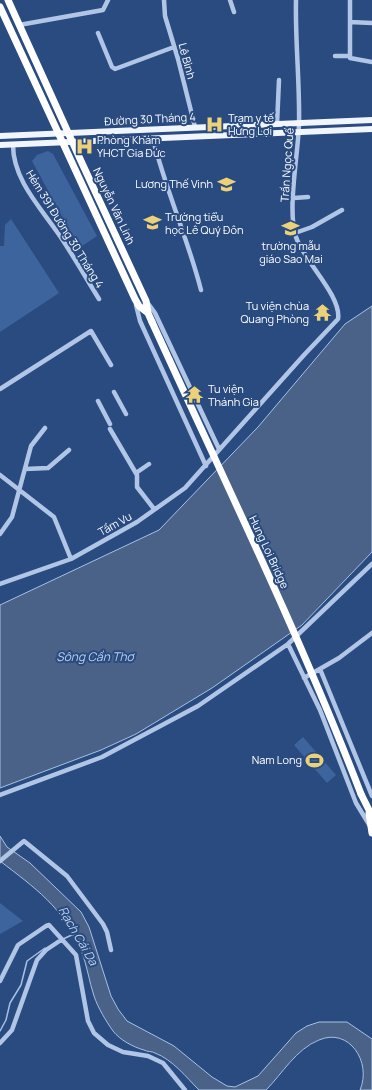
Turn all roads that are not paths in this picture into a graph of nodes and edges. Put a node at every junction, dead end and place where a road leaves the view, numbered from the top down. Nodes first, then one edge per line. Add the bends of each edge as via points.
1 (8, 0) edge
2 (108, 0) edge
3 (164, 0) edge
4 (230, 0) edge
5 (296, 0) edge
6 (350, 0) edge
7 (0, 7) edge
8 (234, 12) dead end
9 (350, 22) junction
10 (372, 23) edge
11 (20, 25) junction
12 (98, 32) dead end
13 (174, 47) junction
14 (335, 56) dead end
15 (350, 56) junction
16 (372, 62) edge
17 (279, 80) dead end
18 (372, 120) edge
19 (277, 124) junction
20 (299, 124) junction
21 (195, 127) junction
22 (372, 129) edge
23 (68, 133) junction
24 (58, 134) junction
25 (298, 134) junction
26 (0, 136) edge
27 (153, 139) junction
28 (73, 143) junction
29 (62, 144) junction
30 (0, 145) edge
31 (13, 145) junction
32 (308, 197) dead end
33 (294, 198) junction
34 (342, 210) dead end
35 (295, 233) junction
36 (202, 290) dead end
37 (99, 299) dead end
38 (136, 299) junction
39 (146, 301) junction
40 (148, 313) junction
41 (338, 319) joint
42 (152, 322) joint
43 (111, 365) dead end
44 (0, 389) edge
45 (114, 392) dead end
46 (98, 401) dead end
47 (126, 414) dead end
48 (44, 428) dead end
49 (69, 450) dead end
50 (219, 450) junction
51 (149, 464) dead end
52 (206, 466) junction
53 (25, 469) junction
54 (136, 473) junction
55 (0, 475) edge
56 (19, 491) junction
57 (154, 510) junction
58 (0, 534) edge
59 (71, 559) junction
60 (371, 566) edge
61 (0, 584) edge
62 (372, 633) edge
63 (288, 644) junction
64 (320, 669) junction
65 (304, 678) junction
66 (0, 795) edge
67 (372, 796) edge
68 (371, 814) edge
69 (371, 829) edge
70 (0, 861) edge
71 (61, 940) junction
72 (111, 950) dead end
73 (0, 981) edge
74 (0, 1043) edge
75 (185, 1090) edge

1 - 11 highway, Nguyễn Văn Linh
2 - 11 street via 103,10
3 - 13 street, Lê Bình via 165,16
4 - 8 street
5 - 20 street, Trần Ngọc Quế
6 - 9 street
7 - 24 highway, Nguyễn Văn Linh
9 - 10 street
9 - 15 street
11 - 23 highway, Nguyễn Văn Linh
12 - 13 street via 112,67 115,68
13 - 21 street, Lê Bình
14 - 15 street
15 - 16 street
17 - 19 street
18 - 20 main road, Đường 30 Tháng 4
19 - 20 main road, Đường 30 Tháng 4
19 - 21 main road, Đường 30 Tháng 4
20 - 25 street, Trần Ngọc Quế
21 - 23 main road, Đường 30 Tháng 4
22 - 25 main road, Đường 30 Tháng 4
23 - 24 main road, Đường 30 Tháng 4
23 - 28 highway, Nguyễn Văn Linh
24 - 26 main road, Đường 30 Tháng 4
24 - 29 highway, Nguyễn Văn Linh
25 - 27 main road, Đường 30 Tháng 4
25 - 33 street, Trần Ngọc Quế
27 - 28 main road, Đường 30 Tháng 4
27 - 36 street via 162,176
28 - 29 main road, Đường 30 Tháng 4
28 - 39 highway, Nguyễn Văn Linh
29 - 31 main road, Đường 30 Tháng 4
29 - 38 highway, Nguyễn Văn Linh
30 - 31 main road, Đường 30 Tháng 4
31 - 37 street, Hẻm 391 Đường 30 Tháng 4 via 18,174
32 - 33 street
33 - 35 street, Trần Ngọc Quế
34 - 35 street via 312,228
35 - 41 street, Trần Ngọc Quế via 334,300
38 - 40 highway, Nguyễn Văn Linh via 139,306
38 - 52 street via 140,321
39 - 40 highway, Nguyễn Văn Linh
39 - 50 street via 155,313
40 - 42 highway, Nguyễn Văn Linh
41 - 50 street, Tầm Vu
42 - 68 highway, Hung Loi Bridge, bridge via 305,659
43 - 44 street via 91,331
45 - 47 street
46 - 54 street
48 - 53 street via 31,446
49 - 53 street via 48,468
50 - 52 street, Tầm Vu
51 - 54 street
52 - 57 street, Tầm Vu via 186,488
53 - 56 street
54 - 57 street via 138,487
55 - 56 street
56 - 58 street via 12,517
56 - 59 street via 54,517
57 - 59 street, Tầm Vu
59 - 61 street, Tầm Vu
60 - 63 street
62 - 64 street
63 - 65 street
63 - 66 street via 198,706 109,753
64 - 65 street
64 - 67 street
65 - 69 street via 320,710 356,803
68 - 69 highway, Hung Loi Bridge
70 - 72 street via 24,841 70,879 105,927
71 - 73 street via 48,925 34,933 18,945
71 - 74 street via 46,950 38,960 12,1030
71 - 75 street via 72,949 79,963 88,1021 94,1033 108,1045 123,1052 148,1056 163,1063

